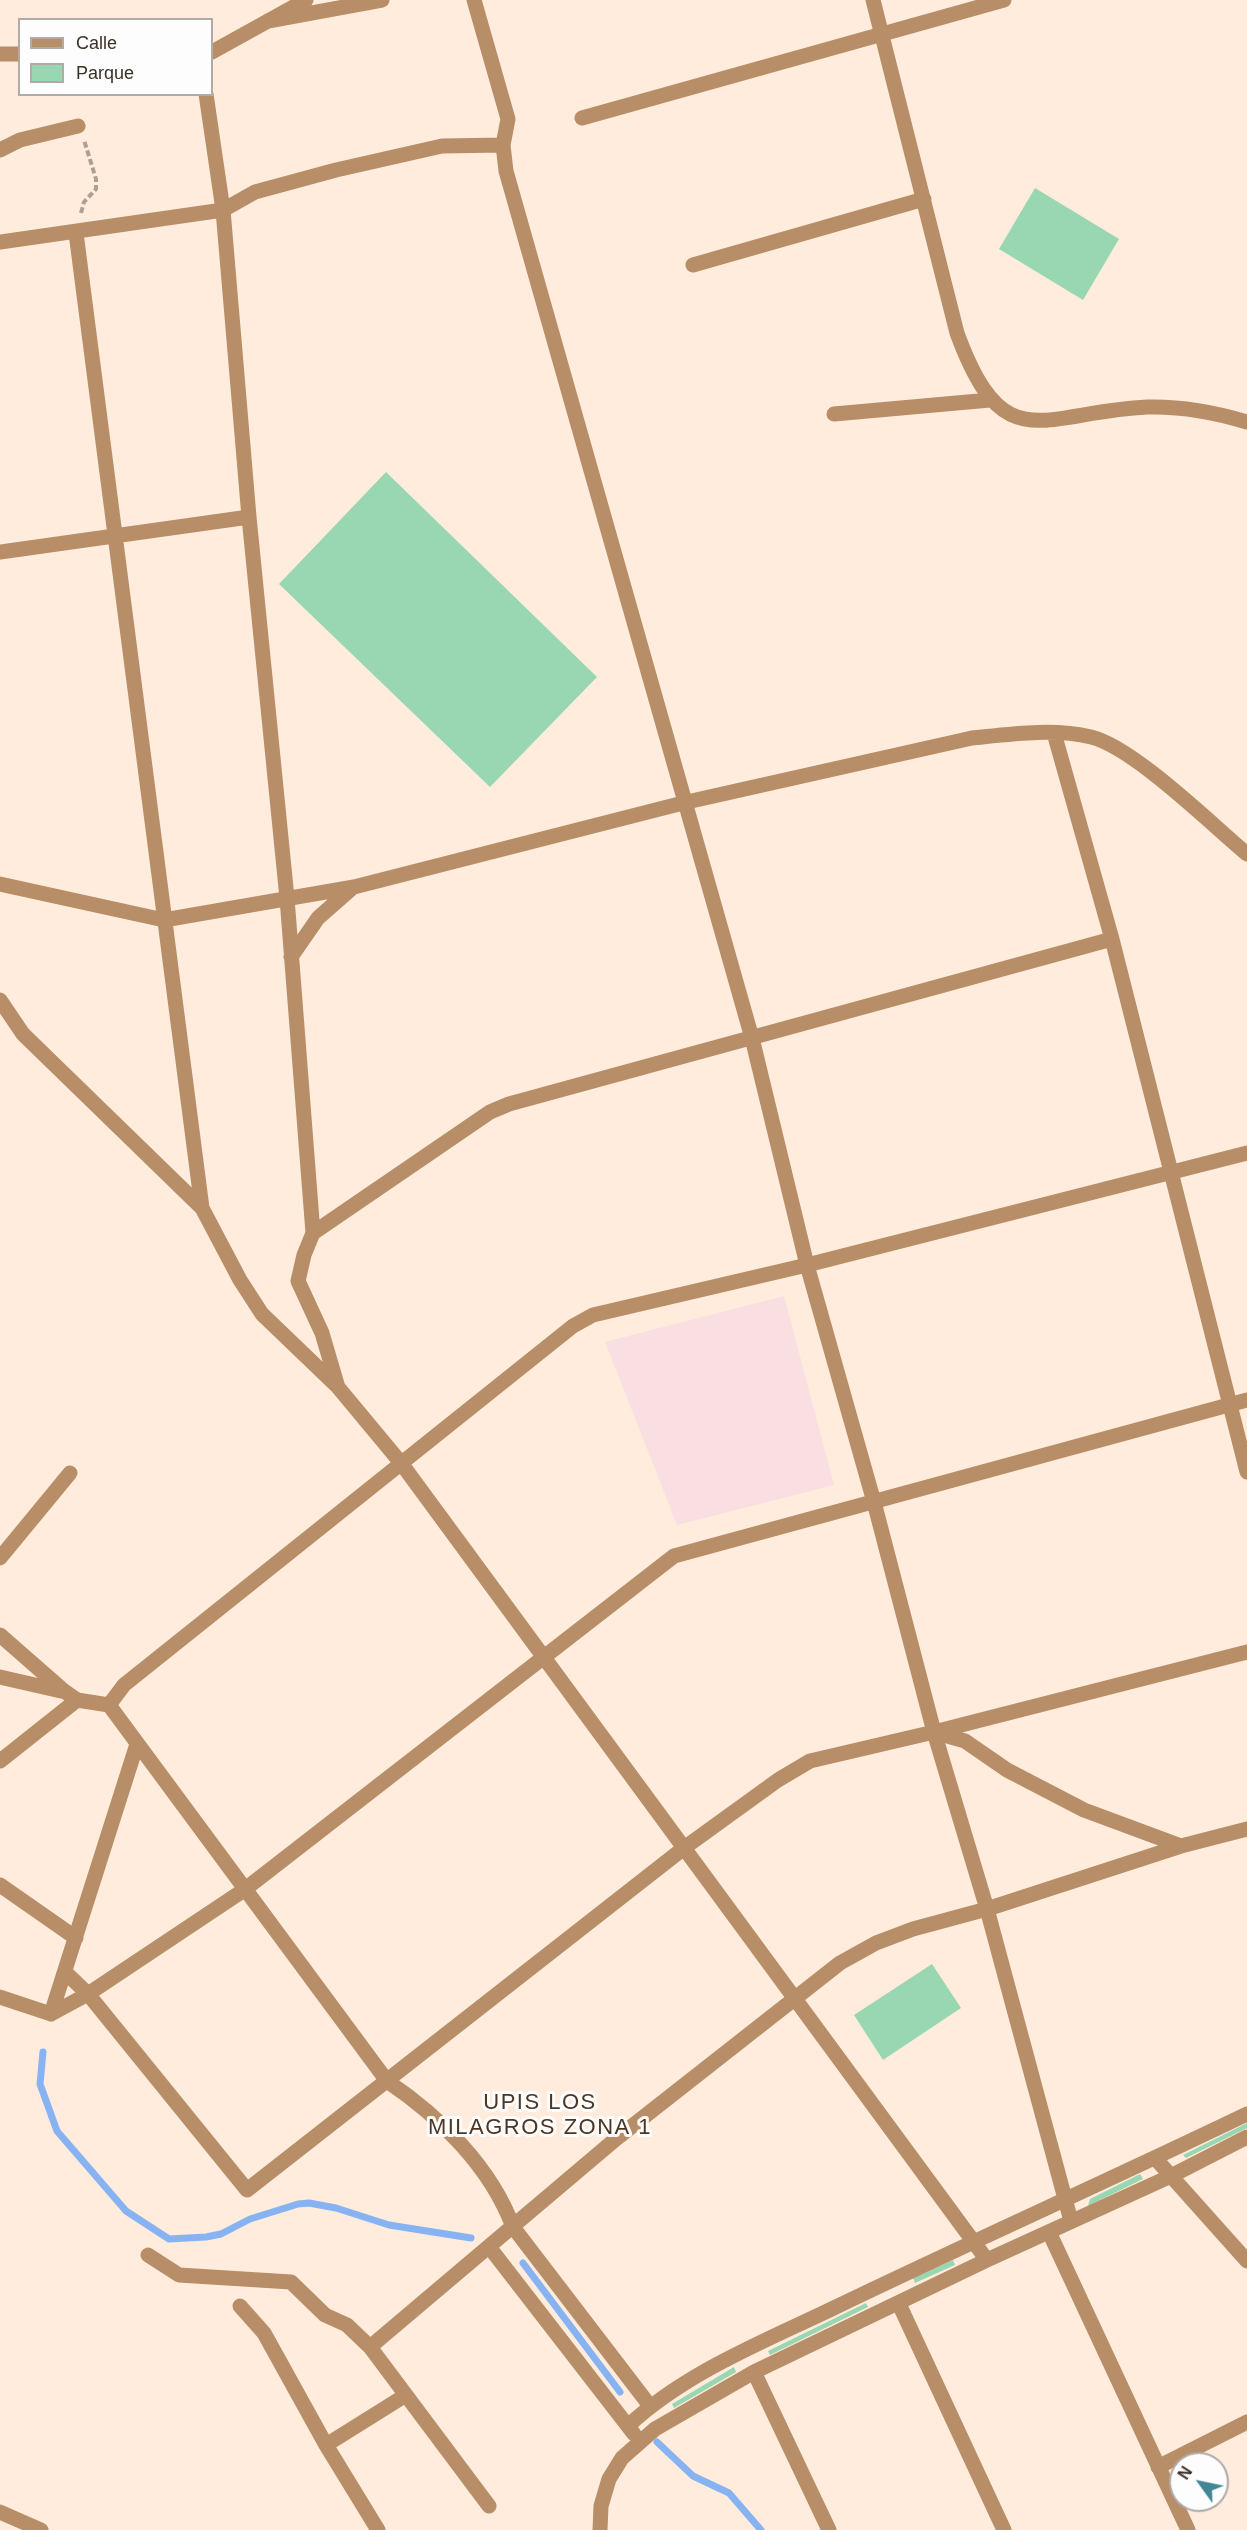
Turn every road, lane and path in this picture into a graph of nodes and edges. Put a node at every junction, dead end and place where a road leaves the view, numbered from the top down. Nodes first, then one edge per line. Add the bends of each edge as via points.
1 (306, 0) edge
2 (382, 0) edge
3 (474, 0) edge
4 (873, 0) edge
5 (1004, 0) edge
6 (268, 21) junction
7 (882, 34) junction
8 (213, 51) edge
9 (0, 54) edge
10 (18, 54) edge
11 (206, 96) edge
12 (582, 118) dead end
13 (78, 126) joint
14 (503, 145) junction
15 (0, 150) edge
16 (924, 200) junction
17 (224, 210) junction
18 (76, 232) junction
19 (0, 242) edge
20 (693, 265) dead end
21 (990, 400) junction
22 (834, 414) dead end
23 (1247, 422) edge
24 (249, 518) junction
25 (115, 536) junction
26 (0, 552) edge
27 (1054, 733) junction
28 (687, 802) junction
29 (1247, 854) edge
30 (0, 884) edge
31 (354, 887) junction
32 (287, 898) junction
33 (164, 920) junction
34 (1112, 939) junction
35 (291, 957) junction
36 (0, 1000) edge
37 (752, 1038) junction
38 (1247, 1153) edge
39 (1170, 1174) junction
40 (202, 1208) junction
41 (314, 1233) junction
42 (807, 1265) junction
43 (337, 1386) junction
44 (1247, 1400) edge
45 (1229, 1405) junction
46 (400, 1463) junction
47 (1247, 1472) edge
48 (70, 1473) dead end
49 (874, 1502) junction
50 (0, 1558) edge
51 (0, 1635) edge
52 (1247, 1652) edge
53 (544, 1657) junction
54 (0, 1677) edge
55 (70, 1695) junction
56 (109, 1706) junction
57 (934, 1732) junction
58 (137, 1744) junction
59 (0, 1761) edge
60 (1247, 1829) edge
61 (1181, 1846) junction
62 (684, 1848) junction
63 (0, 1885) edge
64 (244, 1890) junction
65 (987, 1909) junction
66 (76, 1938) junction
67 (65, 1972) junction
68 (88, 1994) junction
69 (0, 1997) edge
70 (794, 1997) junction
71 (51, 2014) junction
72 (387, 2081) junction
73 (1247, 2114) edge
74 (1247, 2137) edge
75 (1155, 2158) junction
76 (1170, 2176) junction
77 (1065, 2201) junction
78 (1071, 2221) junction
79 (513, 2227) junction
80 (1049, 2232) junction
81 (972, 2241) junction
82 (490, 2248) junction
83 (148, 2255) dead end
84 (987, 2260) junction
85 (1247, 2261) edge
86 (899, 2304) junction
87 (240, 2306) dead end
88 (370, 2347) junction
89 (754, 2372) junction
90 (406, 2395) junction
91 (650, 2406) junction
92 (1247, 2422) edge
93 (628, 2426) junction
94 (639, 2441) junction
95 (326, 2445) junction
96 (1158, 2467) junction
97 (489, 2506) dead end
98 (0, 2512) edge
99 (41, 2530) edge
100 (378, 2530) edge
101 (600, 2530) edge
102 (829, 2530) edge
103 (1004, 2530) edge
104 (1188, 2530) edge

1 - 6 street
2 - 6 street
3 - 14 street via 508,119
4 - 7 street
5 - 7 street
6 - 8 street
7 - 12 street
7 - 16 street
9 - 10 street
11 - 17 street
13 - 15 street via 20,140
13 - 18 path via 96,189 84,202
14 - 17 street via 442,146 336,170 255,192
14 - 28 street via 506,171
16 - 20 street
16 - 21 street via 957,333 970,367
17 - 18 street
17 - 24 street
18 - 19 street
18 - 25 street
21 - 22 street
21 - 23 street via 1022,420 1038,422 1148,407 1200,409
24 - 25 street
24 - 32 street
25 - 26 street
25 - 33 street
27 - 28 street via 972,738
27 - 29 street via 1091,737 1121,749
27 - 34 street
28 - 31 street
28 - 37 street
30 - 33 street
31 - 32 street
31 - 35 street via 318,918
32 - 33 street
32 - 35 street
33 - 40 street
34 - 37 street
34 - 39 street
35 - 41 street
36 - 40 street via 23,1034
37 - 41 street via 490,1112
37 - 42 street
38 - 39 street
39 - 42 street
39 - 45 street
40 - 43 street via 262,1314
41 - 43 street via 298,1281 322,1333
42 - 46 street via 592,1315
42 - 49 street
43 - 46 street
44 - 45 street
45 - 47 street
45 - 49 street
46 - 53 street
46 - 56 street via 124,1685
48 - 50 street
49 - 53 street via 674,1556
49 - 57 street
51 - 55 street
52 - 57 street
53 - 62 street
53 - 64 street
54 - 55 street
55 - 56 street
55 - 59 street
56 - 58 street
57 - 61 street via 965,1741 1007,1770 1084,1810
57 - 62 street via 810,1761
57 - 65 street
58 - 64 street
58 - 66 street
60 - 61 street
61 - 65 street
62 - 70 street
62 - 72 street
63 - 66 street
64 - 68 street
64 - 72 street
65 - 70 street via 876,1943 840,1963
65 - 77 street
66 - 67 street
67 - 68 street
67 - 71 street
68 - 71 street
68 - 72 street via 247,2190
69 - 71 street
70 - 79 street
70 - 81 street
72 - 79 street via 421,2104 482,2171 503,2200
73 - 75 street
74 - 76 street
75 - 76 street
75 - 77 street
76 - 78 street
76 - 85 street
77 - 78 street
77 - 81 street
78 - 80 street
79 - 82 street
79 - 91 street
80 - 84 street
80 - 96 street
81 - 84 street
81 - 91 street via 745,2351
82 - 88 street
82 - 93 street
83 - 88 street via 179,2275 291,2282 326,2315 347,2325
84 - 86 street
86 - 89 street
86 - 103 street
87 - 95 street via 264,2333
88 - 90 street
89 - 94 street
89 - 102 street
90 - 95 street
90 - 97 street
91 - 93 street
92 - 96 street
93 - 94 street
94 - 101 street via 609,2479 601,2506
95 - 100 street
96 - 104 street
98 - 99 street

